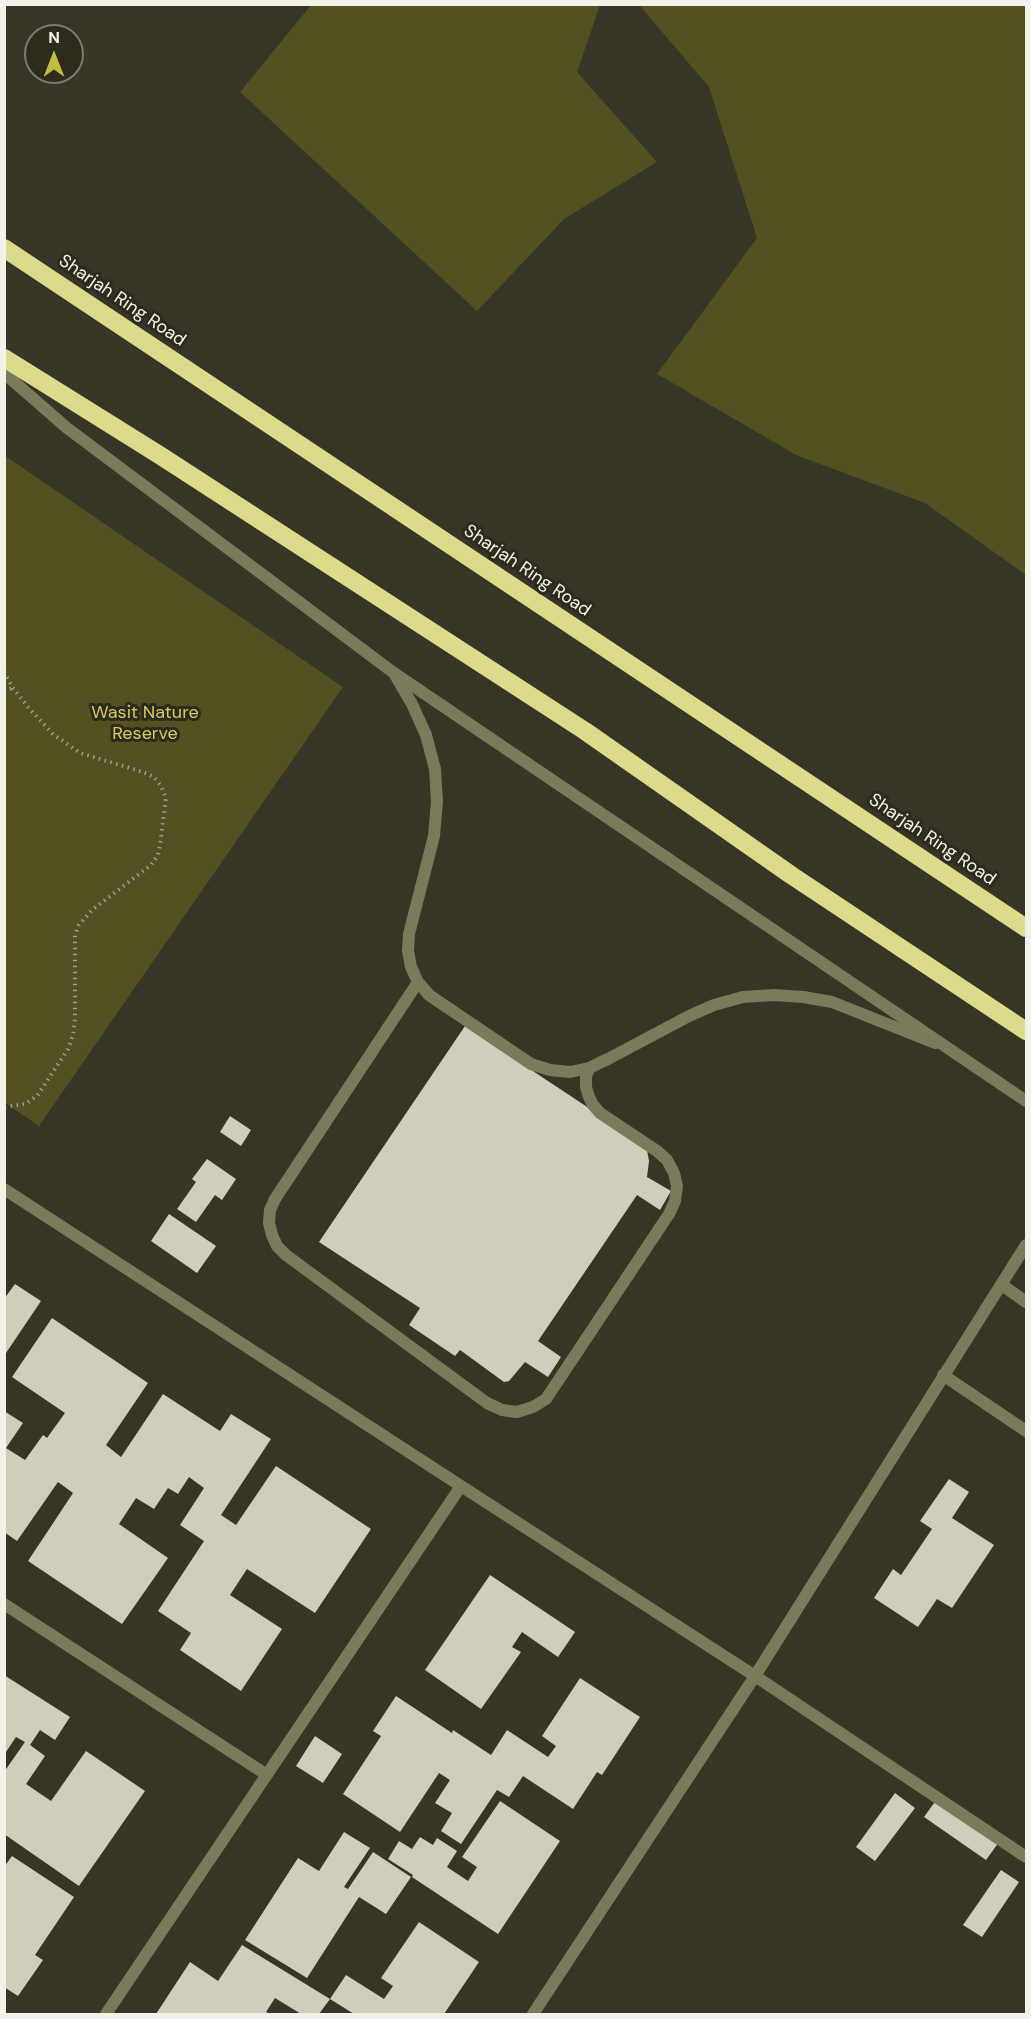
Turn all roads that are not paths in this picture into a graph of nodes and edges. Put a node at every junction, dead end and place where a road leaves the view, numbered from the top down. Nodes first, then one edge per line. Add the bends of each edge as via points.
1 (4, 248) edge
2 (4, 358) edge
3 (4, 373) edge
4 (394, 673) junction
5 (1026, 928) edge
6 (418, 982) junction
7 (1026, 1031) edge
8 (949, 1049) junction
9 (589, 1068) junction
10 (1026, 1101) edge
11 (4, 1188) edge
12 (1026, 1245) edge
13 (1002, 1285) junction
14 (1026, 1302) edge
15 (943, 1375) junction
16 (1026, 1431) edge
17 (461, 1486) junction
18 (4, 1604) edge
19 (755, 1676) junction
20 (267, 1775) junction
21 (1026, 1857) edge
22 (106, 2014) edge
23 (533, 2014) edge

1 - 5 highway, Sharjah Ring Road
2 - 7 highway via 585,731 791,875
3 - 4 street via 68,428
4 - 6 street via 426,735 438,802 408,951
4 - 8 street
6 - 9 street via 429,995 531,1064 570,1072
6 - 9 street via 275,1199 269,1223 277,1246 286,1255 487,1403 502,1410 517,1412 546,1399 675,1201 677,1186 667,1160 593,1105 586,1087
8 - 9 street via 832,1002 774,995 743,997 714,1005
8 - 10 street
11 - 17 street
12 - 13 street
13 - 14 street
13 - 15 street
15 - 16 street
15 - 19 street
17 - 19 street
17 - 20 street
18 - 20 street
19 - 21 street
19 - 23 street
20 - 22 street

